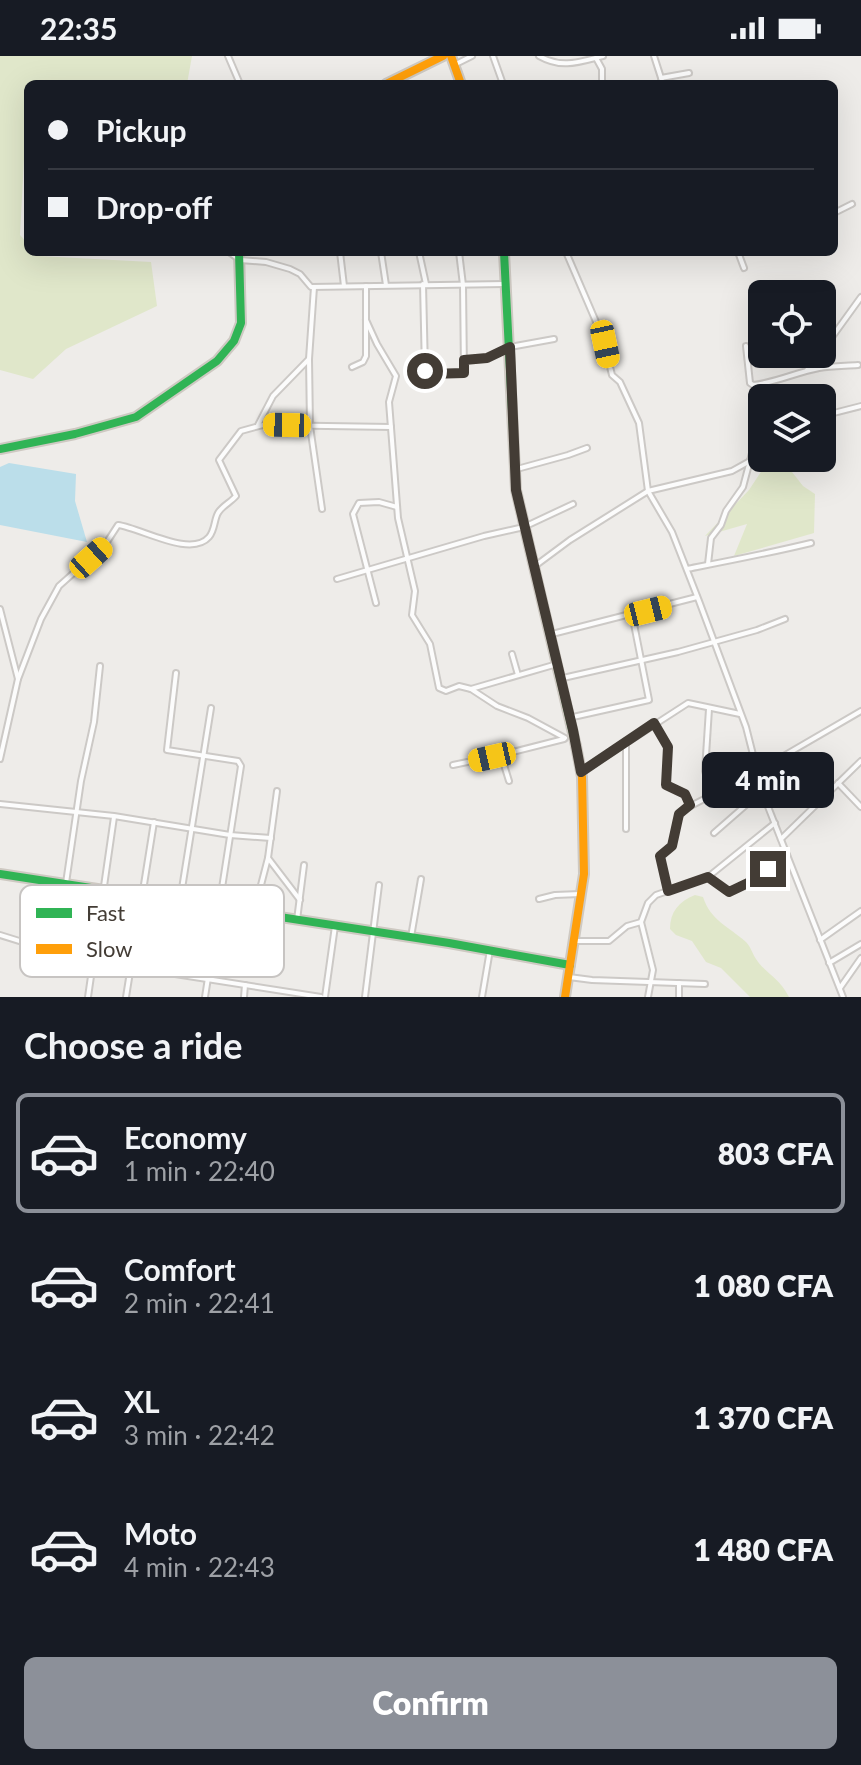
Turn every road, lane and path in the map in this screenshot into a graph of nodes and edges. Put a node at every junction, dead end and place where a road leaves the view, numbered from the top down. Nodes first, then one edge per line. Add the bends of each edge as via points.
1 (228, 56) edge
2 (443, 56) edge
3 (472, 56) edge
4 (493, 56) edge
5 (539, 56) edge
6 (603, 56) edge
7 (654, 56) edge
8 (596, 58) junction
9 (452, 60) edge
10 (689, 73) dead end
11 (238, 80) edge
12 (394, 80) edge
13 (460, 80) edge
14 (502, 80) edge
15 (602, 80) edge
16 (662, 80) edge
17 (665, 80) edge
18 (852, 204) dead end
19 (838, 211) edge
20 (239, 256) edge
21 (340, 256) edge
22 (382, 256) edge
23 (420, 256) edge
24 (459, 256) edge
25 (504, 256) edge
26 (568, 256) edge
27 (740, 256) edge
28 (744, 268) dead end
29 (424, 284) junction
30 (508, 284) junction
31 (386, 285) junction
32 (463, 285) junction
33 (344, 286) junction
34 (366, 286) junction
35 (314, 287) junction
36 (861, 297) edge
37 (366, 320) junction
38 (836, 331) edge
39 (554, 339) dead end
40 (746, 346) dead end
41 (510, 347) junction
42 (309, 359) junction
43 (464, 360) junction
44 (858, 365) dead end
45 (352, 367) dead end
46 (808, 368) edge
47 (805, 372) junction
48 (767, 384) joint
49 (861, 406) edge
50 (836, 412) edge
51 (258, 425) junction
52 (310, 426) junction
53 (391, 427) junction
54 (587, 448) dead end
55 (0, 449) edge
56 (748, 462) edge
57 (748, 468) edge
58 (514, 469) junction
59 (648, 491) junction
60 (573, 504) dead end
61 (397, 507) junction
62 (322, 509) dead end
63 (524, 527) junction
64 (811, 543) dead end
65 (408, 557) junction
66 (708, 564) junction
67 (534, 568) junction
68 (366, 569) junction
69 (687, 569) junction
70 (337, 579) dead end
71 (697, 597) junction
72 (376, 603) dead end
73 (0, 609) edge
74 (632, 614) junction
75 (785, 619) dead end
76 (550, 634) junction
77 (712, 641) junction
78 (512, 654) dead end
79 (643, 659) junction
80 (557, 664) junction
81 (100, 666) dead end
82 (176, 673) dead end
83 (518, 675) junction
84 (561, 678) junction
85 (18, 679) junction
86 (471, 689) junction
87 (211, 708) dead end
88 (709, 708) junction
89 (861, 711) edge
90 (740, 714) junction
91 (570, 718) junction
92 (654, 723) junction
93 (570, 738) junction
94 (626, 741) junction
95 (204, 755) junction
96 (501, 755) junction
97 (0, 759) edge
98 (861, 761) edge
99 (453, 765) dead end
100 (581, 772) junction
101 (756, 772) junction
102 (509, 781) dead end
103 (838, 783) junction
104 (277, 791) dead end
105 (762, 791) junction
106 (712, 793) junction
107 (0, 804) edge
108 (690, 805) junction
109 (861, 807) edge
110 (76, 812) junction
111 (114, 816) junction
112 (154, 822) junction
113 (776, 824) junction
114 (791, 827) junction
115 (626, 829) dead end
116 (193, 830) junction
117 (714, 833) dead end
118 (230, 835) junction
119 (271, 838) junction
120 (781, 839) junction
121 (787, 855) junction
122 (268, 858) junction
123 (304, 865) dead end
124 (0, 874) edge
125 (708, 877) junction
126 (421, 879) dead end
127 (66, 883) junction
128 (79, 885) edge
129 (105, 885) edge
130 (144, 885) edge
131 (183, 885) edge
132 (223, 885) edge
133 (261, 885) edge
134 (379, 885) dead end
135 (668, 891) junction
136 (582, 894) junction
137 (539, 899) dead end
138 (300, 900) junction
139 (861, 911) edge
140 (284, 918) edge
141 (297, 920) junction
142 (641, 922) junction
143 (335, 926) junction
144 (374, 932) junction
145 (0, 935) edge
146 (411, 937) junction
147 (820, 940) junction
148 (20, 941) edge
149 (575, 941) junction
150 (861, 944) edge
151 (490, 950) junction
152 (861, 958) edge
153 (829, 963) junction
154 (571, 965) junction
155 (90, 977) edge
156 (129, 977) edge
157 (192, 977) edge
158 (208, 977) edge
159 (569, 977) junction
160 (208, 980) junction
161 (652, 982) junction
162 (679, 983) junction
163 (705, 984) dead end
164 (245, 985) junction
165 (840, 988) junction
166 (88, 997) edge
167 (126, 997) edge
168 (205, 997) edge
169 (244, 997) edge
170 (323, 997) edge
171 (365, 997) edge
172 (482, 997) edge
173 (565, 997) edge
174 (648, 997) edge
175 (679, 997) edge
176 (843, 997) edge

1 - 11 street
2 - 12 main road
3 - 9 street
4 - 14 street
5 - 8 street via 570,65
6 - 8 street
7 - 16 street
8 - 15 street
9 - 13 main road
10 - 17 street
18 - 19 street
20 - 35 street via 290,269
20 - 55 main road via 241,323 217,361 136,417
21 - 33 street
22 - 31 street
23 - 29 street
24 - 32 street
25 - 30 main road
26 - 59 street via 603,338 612,375 639,423
27 - 28 street
29 - 31 street
29 - 32 street
29 - 43 street via 425,371 464,373
30 - 32 street
30 - 41 main road
31 - 34 street
32 - 43 street
33 - 34 street
33 - 35 street
34 - 37 street
35 - 42 street
36 - 38 street
37 - 45 street via 365,359
37 - 53 street via 396,376 389,402
39 - 41 street
40 - 48 street via 750,383
41 - 43 street via 487,358
41 - 58 main road
42 - 51 street via 273,396
42 - 52 street
44 - 47 street
46 - 47 street
47 - 48 street
49 - 50 street
51 - 52 street
51 - 85 street via 241,431 220,457 236,496 219,510 210,536 181,545 118,525 105,545 59,586
52 - 53 street
52 - 62 street
53 - 61 street
54 - 58 street
56 - 59 street via 732,471
57 - 66 street via 743,487 711,538
58 - 63 main road
59 - 67 street
59 - 69 street
60 - 63 street
61 - 65 street
61 - 68 street via 379,502 357,505 353,514
63 - 65 street
63 - 67 main road
64 - 66 street
65 - 68 street
65 - 86 street via 415,591 412,615 430,644 439,688
66 - 69 street
67 - 76 main road
68 - 70 street
68 - 72 street
69 - 71 street
71 - 74 street
71 - 77 street
73 - 85 street
74 - 76 street
74 - 79 street
75 - 77 street
76 - 80 main road
77 - 79 street
77 - 90 street
78 - 83 street
79 - 84 street
79 - 91 street via 649,700
80 - 83 street
80 - 84 main road
81 - 110 street
82 - 95 street via 166,747
83 - 86 street
84 - 91 main road
85 - 97 street
86 - 93 street
87 - 95 street
88 - 90 street
88 - 92 street via 688,703
88 - 106 street via 705,771
89 - 101 street
90 - 101 street
91 - 93 main road
92 - 94 street
92 - 108 street via 668,747 666,785 685,794
93 - 96 street
93 - 100 main road
94 - 100 street
94 - 115 street
95 - 116 street
95 - 118 street via 236,760 241,766
96 - 99 street
96 - 102 street
98 - 103 street
100 - 136 main road
101 - 105 street
101 - 106 street via 737,773
103 - 109 street
103 - 114 street
104 - 119 street
105 - 113 street
105 - 117 street
106 - 108 street
107 - 110 street
108 - 135 street via 679,814 672,846 660,856
110 - 111 street
110 - 127 street
111 - 112 street
111 - 129 street
112 - 116 street
112 - 130 street
113 - 114 street
113 - 120 street
113 - 125 street
114 - 120 street
116 - 118 street
116 - 131 street
118 - 119 street
118 - 132 street
119 - 122 street
120 - 121 street
121 - 125 street via 729,892
121 - 147 street
122 - 133 street
122 - 138 street
123 - 138 street
124 - 127 main road
125 - 135 street
126 - 146 street
127 - 128 main road
134 - 144 street
135 - 142 street via 652,899
136 - 137 street
136 - 149 main road
138 - 141 street
139 - 147 street
140 - 141 main road
141 - 143 main road
142 - 149 street via 609,941
142 - 161 street
143 - 144 main road
143 - 170 street
144 - 146 main road
144 - 171 street
145 - 148 street
146 - 151 main road
147 - 153 street
149 - 154 main road
150 - 153 street
151 - 154 main road
151 - 172 street
152 - 165 street
153 - 165 street
154 - 159 main road
155 - 166 street
156 - 167 street
157 - 160 street
158 - 160 street
159 - 161 street
159 - 173 main road
160 - 164 street
160 - 168 street
161 - 162 street
161 - 174 street
162 - 163 street
162 - 175 street
164 - 169 street
164 - 170 street
165 - 176 street

